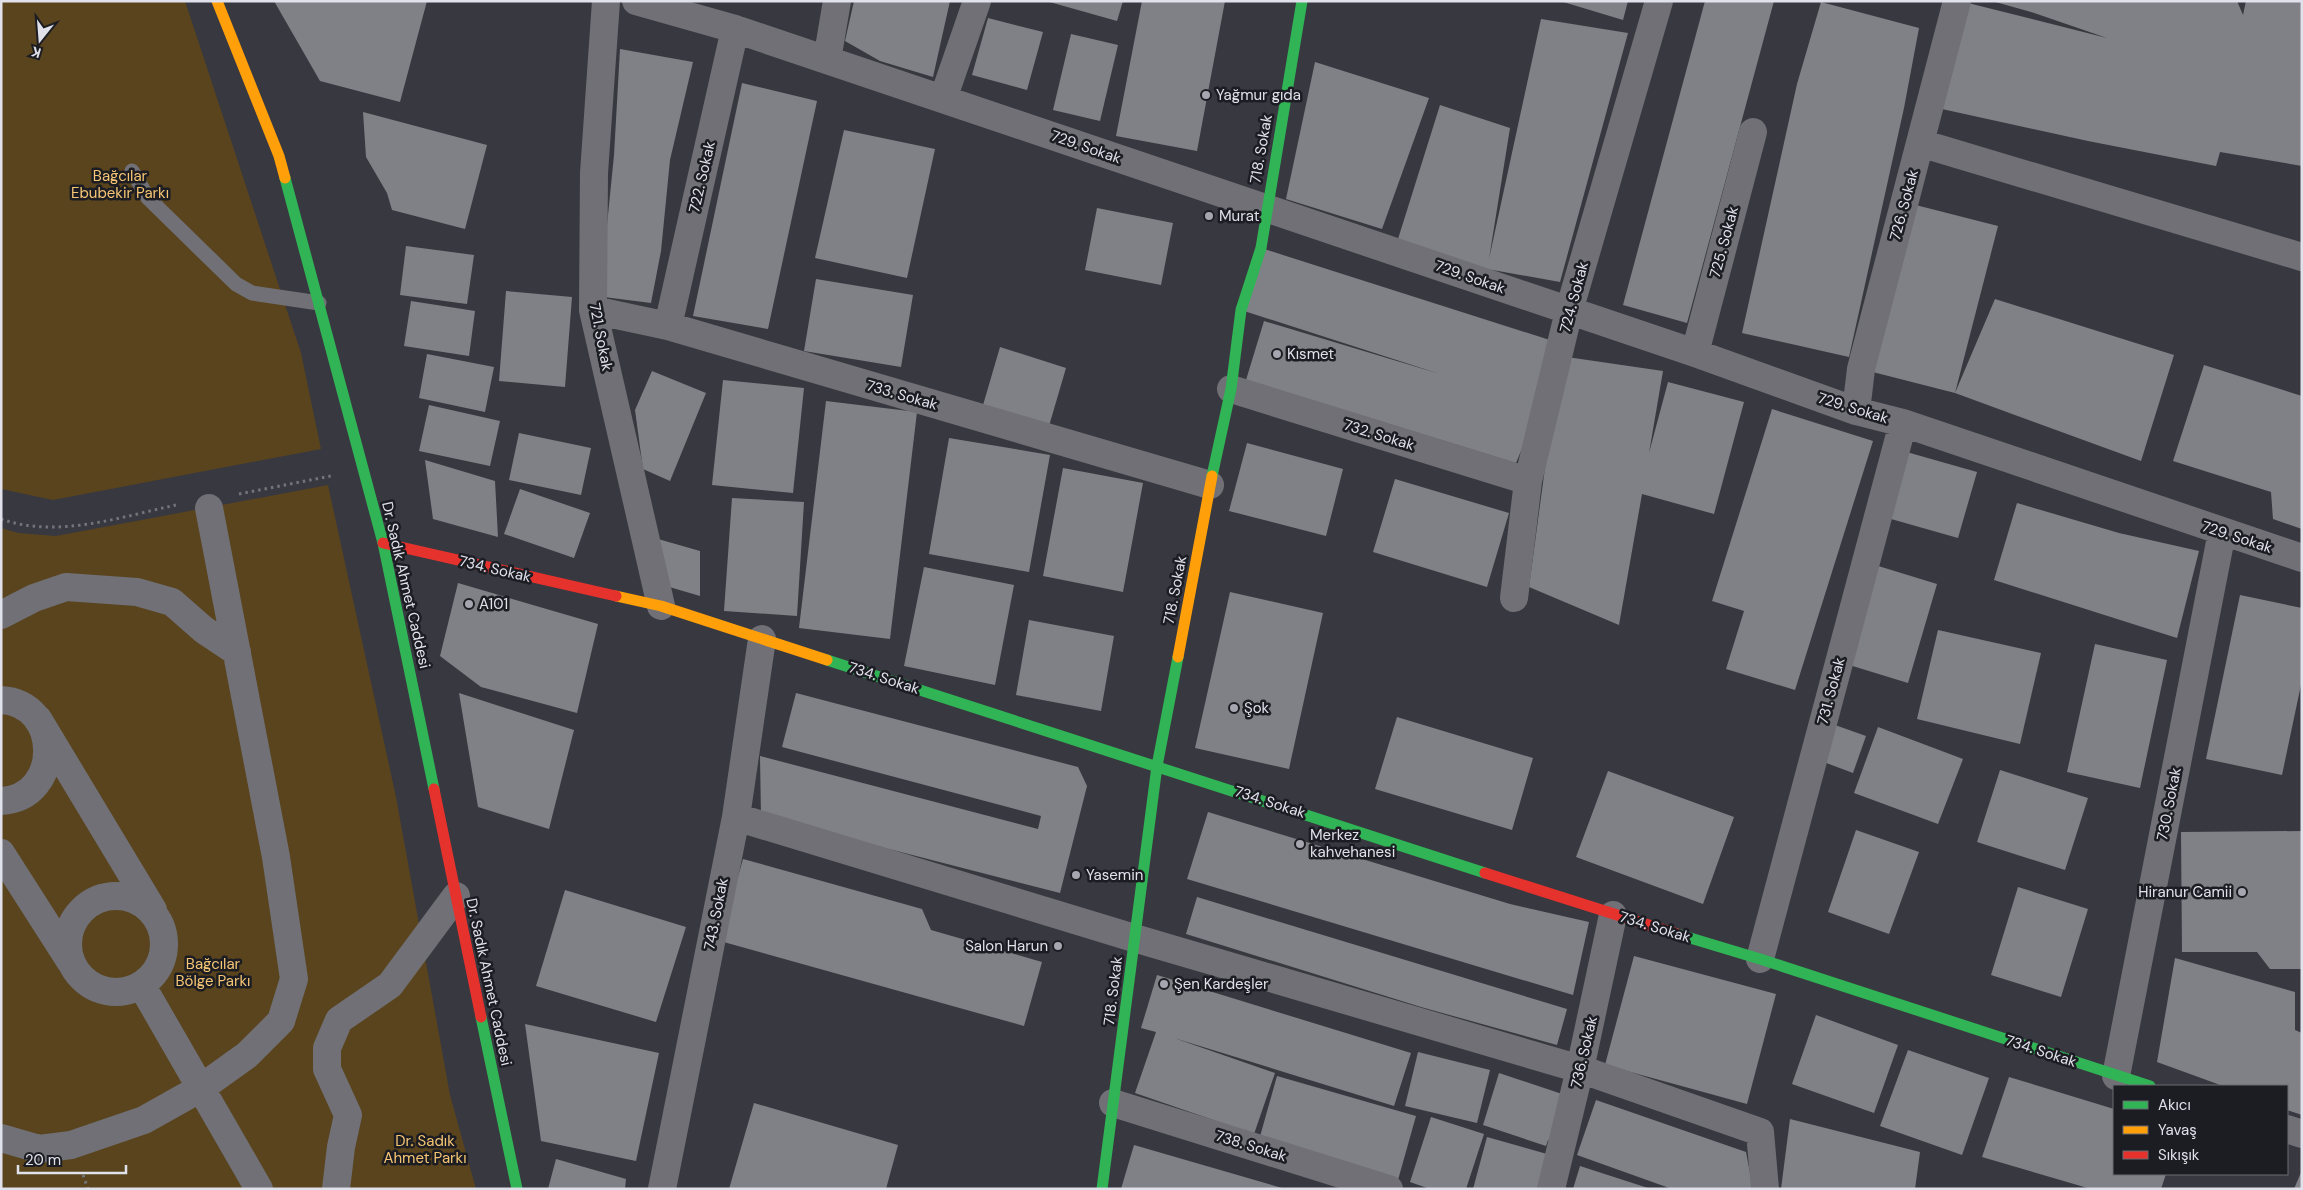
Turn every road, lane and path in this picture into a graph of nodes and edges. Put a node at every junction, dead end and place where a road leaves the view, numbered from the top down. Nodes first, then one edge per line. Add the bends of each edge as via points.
1 (217, 1) edge
2 (606, 1) edge
3 (636, 1) edge
4 (838, 1) edge
5 (977, 1) edge
6 (1302, 1) edge
7 (1659, 1) edge
8 (1957, 1) edge
9 (735, 29) junction
10 (827, 60) junction
11 (943, 99) junction
12 (1753, 132) dead end
13 (1920, 143) junction
14 (132, 172) dead end
15 (1266, 208) junction
16 (2302, 256) edge
17 (319, 303) junction
18 (593, 310) junction
19 (1569, 311) junction
20 (668, 326) junction
21 (1695, 353) junction
22 (1231, 389) junction
23 (1856, 411) junction
24 (1903, 423) junction
25 (1528, 481) junction
26 (1210, 485) junction
27 (209, 508) dead end
28 (2222, 532) junction
29 (383, 544) junction
30 (2302, 558) edge
31 (1514, 598) dead end
32 (661, 606) junction
33 (1, 615) edge
34 (762, 639) junction
35 (237, 652) junction
36 (1, 700) edge
37 (38, 719) junction
38 (1157, 766) junction
39 (1, 801) edge
40 (736, 817) junction
41 (1, 853) edge
42 (456, 896) junction
43 (155, 914) junction
44 (1613, 914) junction
45 (1134, 938) junction
46 (1760, 959) junction
47 (74, 969) junction
48 (142, 986) junction
49 (1580, 1069) junction
50 (2116, 1076) junction
51 (2147, 1085) edge
52 (202, 1088) junction
53 (1113, 1103) junction
54 (2288, 1129) edge
55 (2302, 1134) edge
56 (1, 1138) edge
57 (259, 1189) edge
58 (336, 1189) edge
59 (517, 1189) edge
60 (662, 1189) edge
61 (1102, 1189) edge
62 (1389, 1189) edge
63 (1551, 1189) edge
64 (1765, 1189) edge

1 - 17 street, Dr. Sadık Ahmet Caddesi via 279,156
2 - 18 street, 721. Sokak via 594,173
3 - 9 street, 729. Sokak
4 - 10 street
5 - 11 street
6 - 15 street, 718. Sokak
7 - 19 street, 724. Sokak
8 - 13 street, 726. Sokak
9 - 10 street, 729. Sokak
9 - 20 street, 722. Sokak
10 - 11 street, 729. Sokak
11 - 15 street, 729. Sokak
12 - 21 street, 725. Sokak
13 - 16 street
13 - 23 street, 726. Sokak via 1861,369
14 - 17 lane via 148,198 236,284 252,294
15 - 19 street, 729. Sokak
15 - 22 street, 718. Sokak via 1261,248 1242,310
17 - 29 street, Dr. Sadık Ahmet Caddesi
18 - 20 street, 733. Sokak
18 - 32 street, 721. Sokak
19 - 21 street, 729. Sokak
19 - 25 street, 724. Sokak
20 - 26 street, 733. Sokak
21 - 23 street, 729. Sokak
22 - 25 street, 732. Sokak
22 - 26 street, 718. Sokak
23 - 24 street, 729. Sokak
24 - 28 street, 729. Sokak
24 - 46 street, 731. Sokak
25 - 31 street, 724. Sokak
26 - 38 street, 718. Sokak
27 - 35 street
28 - 30 street, 729. Sokak
28 - 50 street, 730. Sokak
29 - 32 street, 734. Sokak
29 - 42 street, Dr. Sadık Ahmet Caddesi
32 - 34 street, 734. Sokak
33 - 35 street via 34,598 66,587 137,592 172,602 204,630
34 - 38 street, 734. Sokak
34 - 40 street, 743. Sokak
35 - 52 street via 276,857 294,979 282,1021 247,1055
36 - 37 street via 25,708
37 - 39 street via 46,734 49,751 45,768 37,784 24,795
37 - 43 street
38 - 44 street, 734. Sokak
38 - 45 street, 718. Sokak
40 - 45 street
40 - 60 street, 743. Sokak
41 - 47 street
42 - 58 street via 390,985 339,1020 327,1048 326,1069 348,1115
42 - 59 street, Dr. Sadık Ahmet Caddesi
43 - 47 street via 143,902 128,896 96,899 82,909 73,922 68,954
43 - 48 street via 163,928 166,944 163,960 155,974
44 - 46 street, 734. Sokak
44 - 49 street, 736. Sokak
45 - 49 street
45 - 53 street, 718. Sokak
46 - 50 street, 734. Sokak
47 - 48 street via 98,989 128,991
48 - 52 street
49 - 63 street, 736. Sokak
49 - 64 street via 1760,1132
50 - 51 street, 734. Sokak
52 - 56 street via 144,1120 79,1144 39,1149
52 - 57 street
53 - 61 street, 718. Sokak
53 - 62 street, 738. Sokak
54 - 55 street

